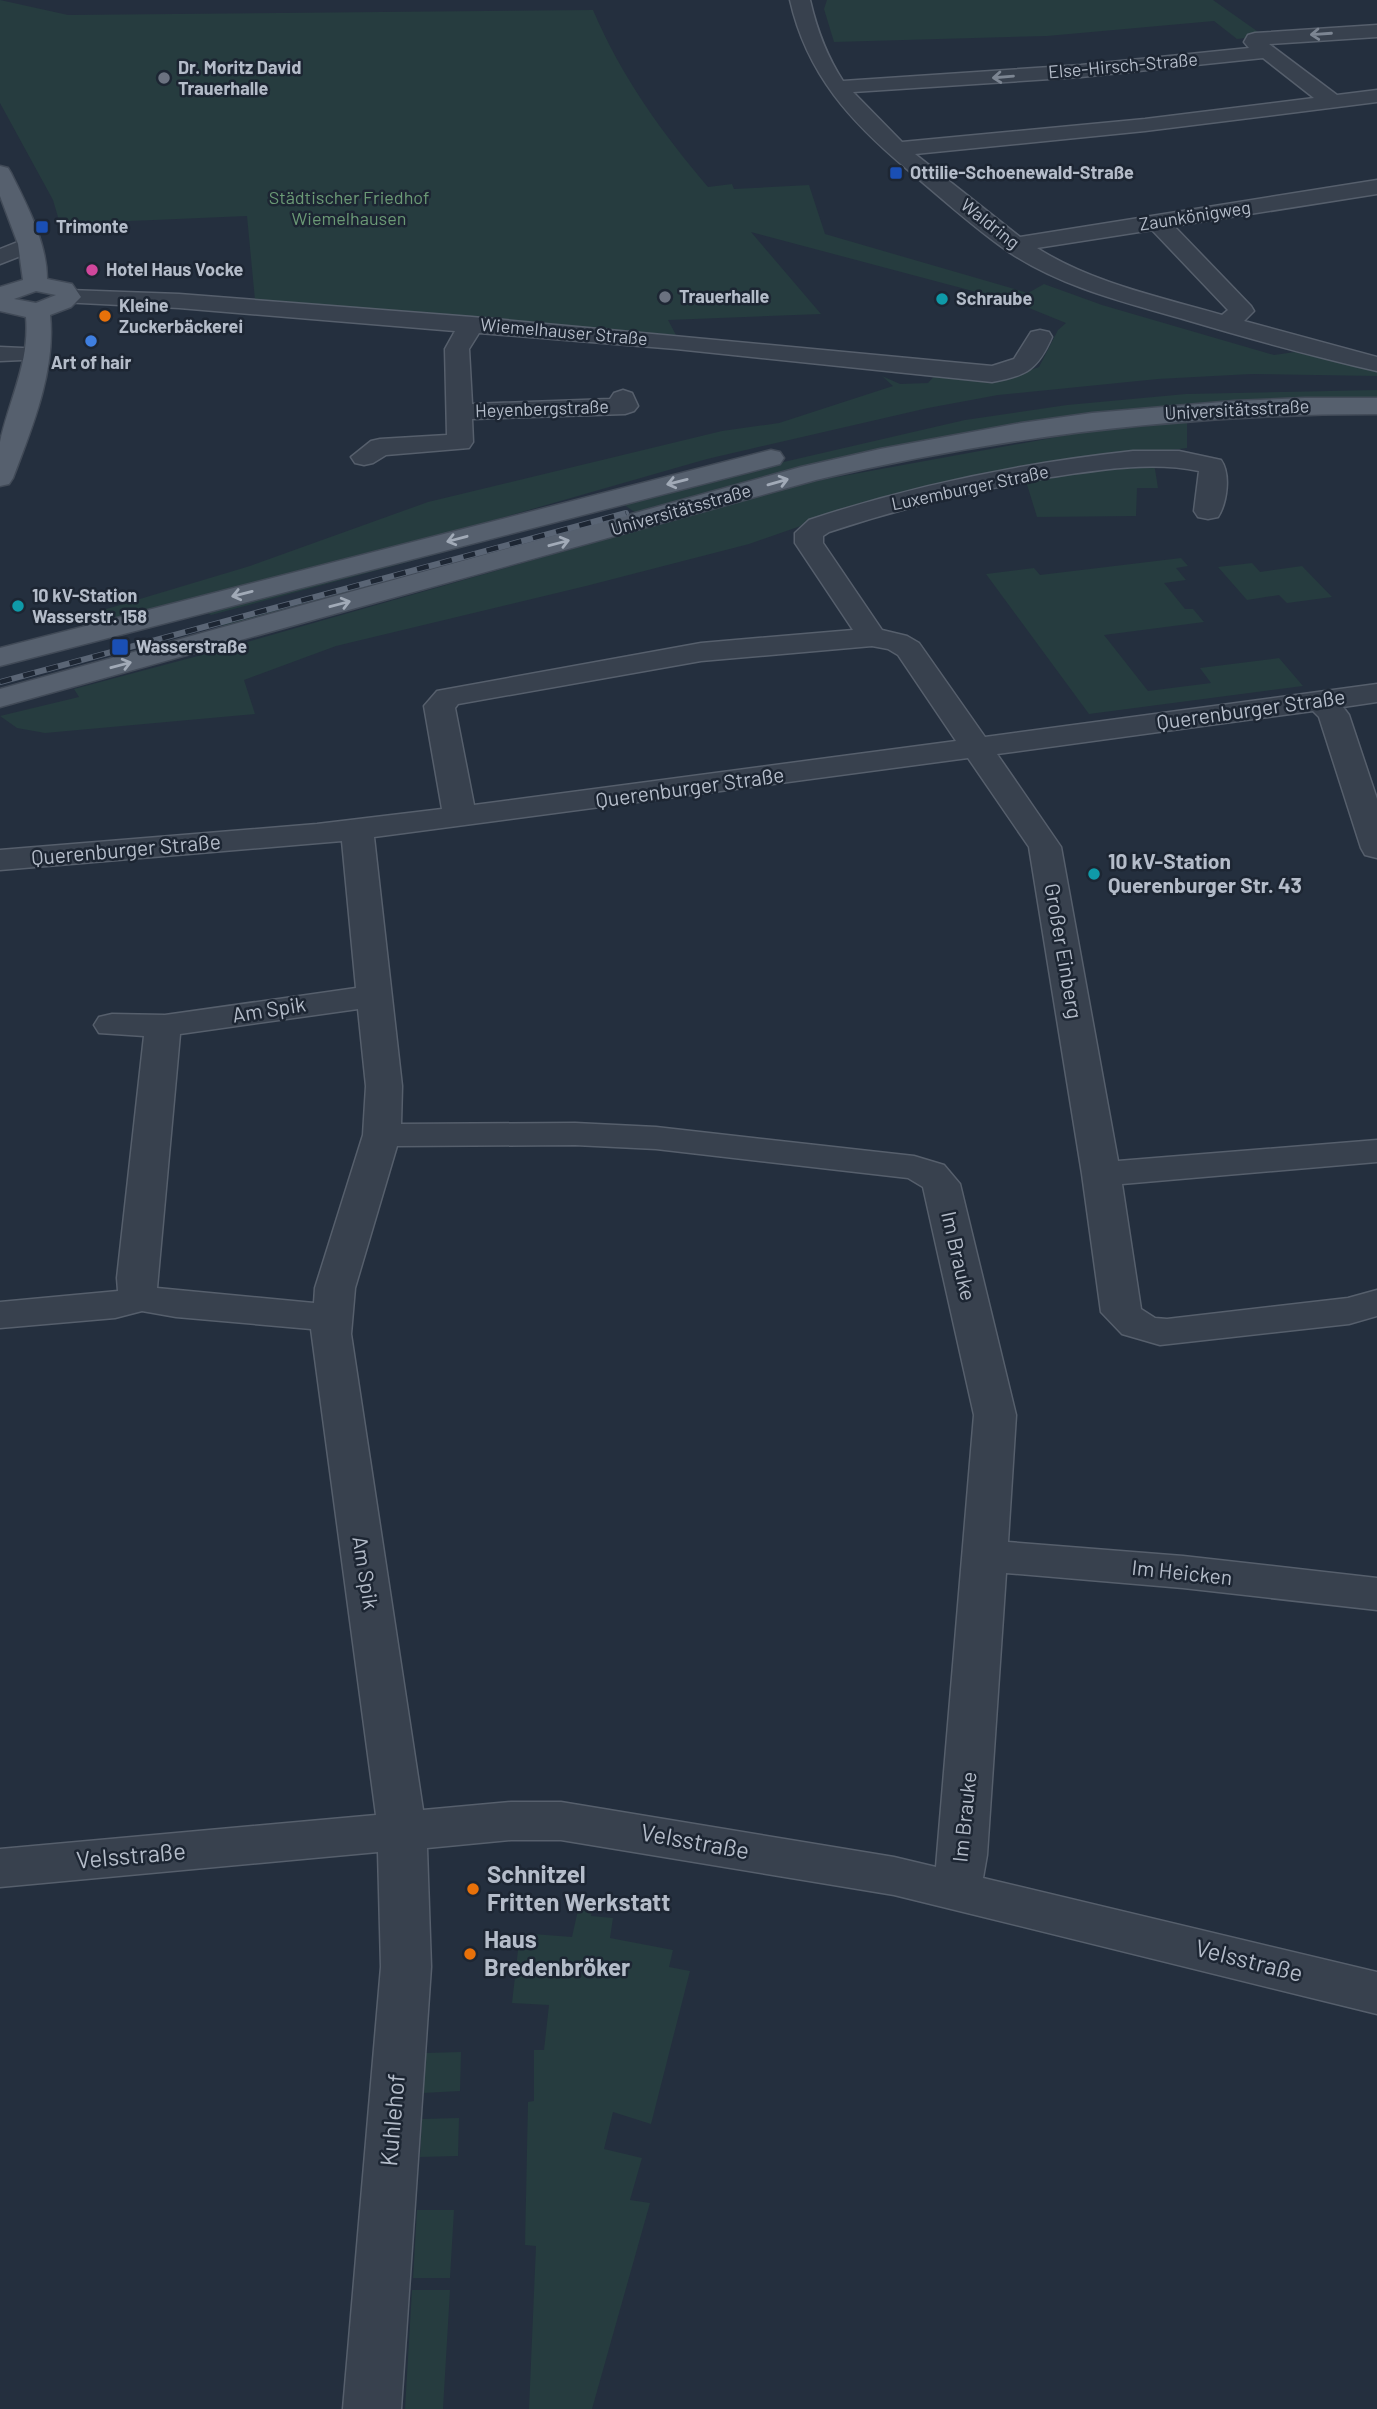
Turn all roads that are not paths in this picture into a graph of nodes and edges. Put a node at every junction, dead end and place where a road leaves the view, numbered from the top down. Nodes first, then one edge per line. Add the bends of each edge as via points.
1 (800, 0) edge
2 (1377, 31) edge
3 (1260, 46) junction
4 (839, 88) junction
5 (1377, 96) edge
6 (1333, 102) junction
7 (896, 149) junction
8 (0, 173) edge
9 (1377, 187) edge
10 (1157, 222) junction
11 (28, 245) junction
12 (1014, 245) junction
13 (0, 257) edge
14 (35, 284) junction
15 (4, 291) edge
16 (69, 297) junction
17 (37, 310) junction
18 (472, 324) junction
19 (1226, 324) junction
20 (1040, 337) dead end
21 (0, 354) edge
22 (36, 354) junction
23 (1377, 364) edge
24 (1377, 385) edge
25 (1377, 406) edge
26 (625, 410) dead end
27 (459, 412) junction
28 (7, 442) edge
29 (364, 457) dead end
30 (0, 478) edge
31 (1208, 511) dead end
32 (872, 637) junction
33 (0, 645) edge
34 (37, 647) junction
35 (0, 657) edge
36 (1377, 693) edge
37 (0, 698) edge
38 (1321, 701) junction
39 (976, 749) junction
40 (460, 817) junction
41 (357, 830) junction
42 (1377, 848) edge
43 (0, 860) edge
44 (373, 996) junction
45 (111, 1025) dead end
46 (165, 1026) junction
47 (382, 1135) junction
48 (1377, 1151) edge
49 (1101, 1174) junction
50 (142, 1298) junction
51 (1377, 1303) edge
52 (0, 1315) edge
53 (331, 1315) junction
54 (986, 1556) junction
55 (1377, 1594) edge
56 (402, 1832) junction
57 (0, 1868) edge
58 (956, 1890) junction
59 (1377, 1993) edge
60 (372, 2409) edge

1 - 4 street, Waldring via 814,48
2 -> 3 street, Else-Hirsch-Straße
3 -> 4 street, Else-Hirsch-Straße via 1079,71
3 - 6 street
4 - 7 street, Waldring
5 - 6 street
6 - 7 street
7 - 12 street, Waldring
8 - 11 main road
9 - 10 street, Zaunkönigweg
10 - 12 street, Zaunkönigweg
10 - 19 street via 1242,311
11 - 13 street
11 - 14 main road via 37,273
12 - 19 street, Waldring via 1104,288
14 - 15 main road
14 - 16 main road via 64,289
15 - 17 main road via 1,301 5,305
16 - 17 main road
16 - 18 street, Wiemelhauser Straße
17 - 22 main road
18 - 20 street, Wiemelhauser Straße via 992,374 1010,372 1029,362
18 - 27 street, Heyenbergstraße via 457,349
19 - 23 street, Waldring
21 - 22 street
22 - 28 main road
24 -> 34 main road, Universitätsstraße via 1163,392 940,420 749,464
37 -> 25 main road, Universitätsstraße via 901,451 1124,417 1264,407
26 - 27 street, Heyenbergstraße
27 - 29 street, Heyenbergstraße via 460,442 380,447
28 - 30 main road
31 - 32 street, Luxemburger Straße via 1212,466 1200,461 1139,458 974,484 819,526 808,533 808,543
32 - 39 street via 909,649
32 - 40 street via 701,652 448,697 439,706
33 - 34 main road
34 - 35 main road, Universitätsstraße
36 - 38 street, Querenburger Straße
38 - 39 street, Querenburger Straße
38 - 42 street via 1334,715
39 - 40 street, Querenburger Straße
39 - 49 street, Großer Einberg via 1045,847
40 - 41 street, Querenburger Straße
41 - 43 street, Querenburger Straße
41 - 44 street, Am Spik
44 - 46 street, Am Spik
44 - 47 street, Am Spik via 384,1086
45 - 46 street, Am Spik
46 - 50 street via 137,1278
47 - 53 street, Am Spik via 353,1223
47 - 54 street, Im Brauke via 656,1138 914,1167 931,1173 941,1184 995,1415
48 - 49 street
49 - 51 street, Großer Einberg via 1121,1312 1140,1328 1167,1332 1349,1311
50 - 52 street via 115,1305
50 - 53 street via 189,1306
53 - 56 street, Am Spik
54 - 55 street, Im Heicken
54 - 58 street, Im Brauke via 963,1855
56 - 57 street, Velsstraße
56 - 58 street, Velsstraße via 561,1821
56 - 60 street, Kuhlehof via 406,1967
58 - 59 street, Velsstraße

